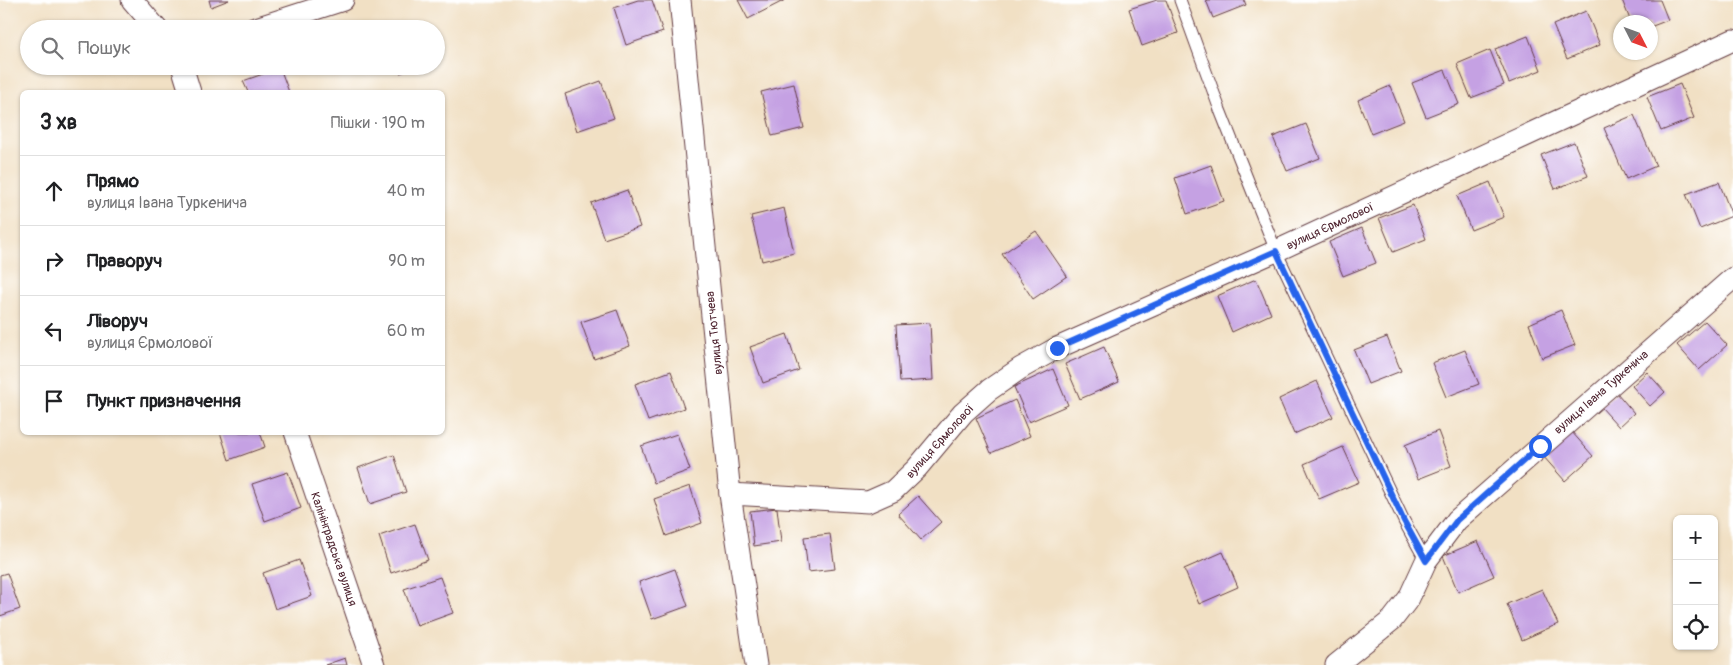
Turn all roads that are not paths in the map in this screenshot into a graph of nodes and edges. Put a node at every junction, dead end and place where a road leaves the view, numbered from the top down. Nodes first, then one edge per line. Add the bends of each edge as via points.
1 (132, 0) edge
2 (343, 0) edge
3 (680, 0) edge
4 (1180, 0) edge
5 (149, 20) edge
6 (281, 20) edge
7 (1733, 40) edge
8 (185, 75) edge
9 (189, 90) edge
10 (1276, 251) junction
11 (1733, 278) edge
12 (296, 435) edge
13 (730, 494) junction
14 (1426, 561) junction
15 (374, 665) edge
16 (756, 665) edge
17 (1336, 665) edge

1 - 5 street
2 - 6 street
3 - 13 street, вулиця Тютчева
4 - 10 lane
7 - 10 street, вулиця Єрмолової
8 - 9 street
10 - 13 street, вулиця Єрмолової via 1057,348 1020,368 963,413 893,491 868,502
10 - 14 lane
11 - 14 street, вулиця Івана Туркенича via 1457,520
12 - 15 street, Калінінградська вулиця
13 - 16 street, вулиця Тютчева
14 - 17 street, вулиця Івана Туркенича via 1409,598 1392,620

